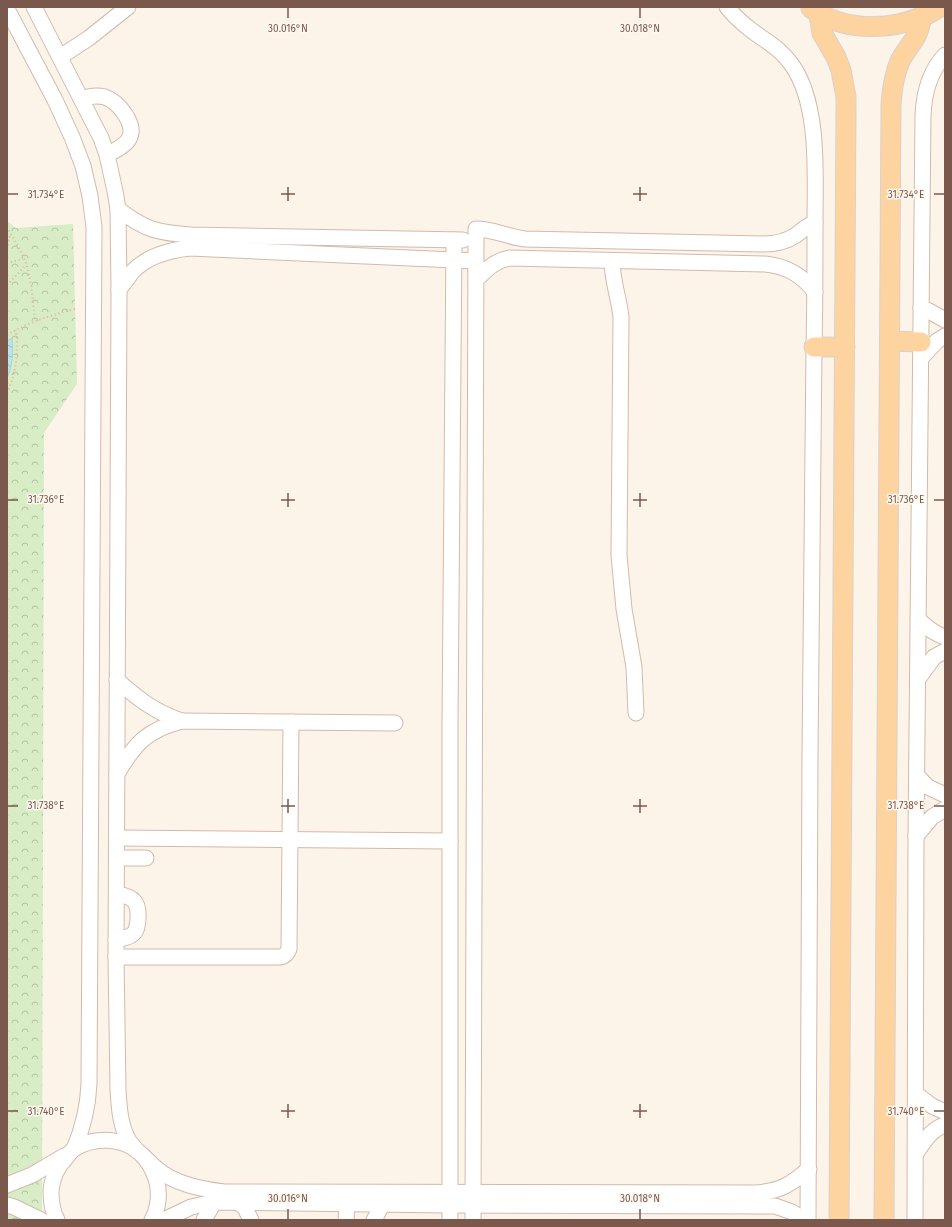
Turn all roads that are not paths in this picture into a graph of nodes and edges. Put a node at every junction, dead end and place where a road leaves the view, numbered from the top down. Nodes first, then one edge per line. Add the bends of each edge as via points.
1 (34, 7) edge
2 (128, 7) edge
3 (726, 7) edge
4 (940, 7) edge
5 (7, 9) edge
6 (815, 10) edge
7 (922, 17) junction
8 (945, 55) edge
9 (60, 58) junction
10 (81, 99) junction
11 (107, 155) junction
12 (118, 209) junction
13 (815, 223) junction
14 (476, 235) junction
15 (454, 240) junction
16 (612, 260) junction
17 (454, 261) junction
18 (476, 261) junction
19 (476, 280) junction
20 (119, 290) junction
21 (815, 292) junction
22 (921, 308) junction
23 (945, 320) edge
24 (945, 336) edge
25 (890, 341) junction
26 (814, 347) junction
27 (845, 347) junction
28 (921, 350) junction
29 (918, 619) junction
30 (945, 637) edge
31 (945, 651) edge
32 (918, 679) junction
33 (117, 680) junction
34 (636, 713) dead end
35 (182, 720) junction
36 (291, 722) junction
37 (395, 723) dead end
38 (117, 775) junction
39 (917, 776) junction
40 (945, 795) edge
41 (945, 809) edge
42 (916, 836) junction
43 (117, 838) junction
44 (290, 840) junction
45 (450, 841) junction
46 (117, 858) junction
47 (146, 858) dead end
48 (117, 894) junction
49 (116, 940) junction
50 (116, 957) junction
51 (916, 1094) junction
52 (945, 1112) edge
53 (945, 1125) edge
54 (73, 1150) junction
55 (140, 1153) junction
56 (916, 1153) junction
57 (809, 1169) junction
58 (7, 1185) edge
59 (214, 1202) junction
60 (239, 1202) junction
61 (347, 1204) junction
62 (382, 1204) junction
63 (7, 1205) edge
64 (450, 1206) edge
65 (473, 1206) edge
66 (41, 1220) edge
67 (57, 1220) edge
68 (152, 1220) edge
69 (164, 1220) edge
70 (204, 1220) edge
71 (251, 1220) edge
72 (346, 1220) edge
73 (374, 1220) edge
74 (804, 1220) edge
75 (808, 1220) edge
76 (839, 1220) edge
77 (884, 1220) edge
78 (915, 1220) edge

1 - 9 street
2 - 9 street
3 - 13 street via 741,23 779,50 792,65 806,94 815,166
4 - 7 main road
5 - 54 street via 56,100 72,137 83,166 94,227 89,1089 85,1120
6 - 7 main road via 839,22 859,26 880,27
6 - 27 main road via 822,33 841,70 846,97
7 - 25 main road via 916,37 900,61 892,89
8 - 22 street via 930,77 923,103
9 - 10 street
10 - 11 street
10 - 11 street via 94,96 106,98 117,104 130,121 132,129 126,144
11 - 12 street
12 - 15 street via 144,227 168,234
12 - 20 street
13 - 14 street via 787,240 775,244 525,239 492,230
13 - 21 street
14 - 15 street
14 - 18 street
15 - 17 street
16 - 19 street via 509,258 492,265
16 - 21 street via 774,265 797,274
16 - 34 street via 621,317 619,555 624,609 634,668
17 - 18 street
17 - 20 street via 178,249 143,263 133,271
17 - 45 street
18 - 19 street
19 - 65 street
20 - 33 street
21 - 26 street
22 - 23 street
22 - 28 street
24 - 28 street
25 - 28 main road
25 - 77 main road
26 - 27 main road
26 - 57 street
27 - 76 main road
28 - 29 street
29 - 30 street via 929,630
29 - 32 street
31 - 32 street via 934,657
32 - 39 street
33 - 35 street via 150,707
33 - 38 street
35 - 36 street
35 - 38 street via 145,738 133,749
36 - 37 street
36 - 44 street
38 - 43 street
39 - 40 street via 928,787
39 - 42 street
41 - 42 street via 932,816
42 - 51 street
43 - 44 street
43 - 46 street
44 - 45 street
44 - 50 street via 289,949 285,955
45 - 64 street
46 - 47 street
46 - 48 street
48 - 49 street
48 - 49 street via 133,899 137,904 138,926 129,937
49 - 50 street
50 - 55 street via 119,1107 128,1140
51 - 52 street
51 - 56 street
53 - 56 street via 931,1133
54 - 55 street via 86,1143 113,1140 126,1144
54 - 58 street via 32,1176
54 - 67 street via 59,1165 52,1182 51,1201
55 - 64 street via 157,1169 172,1178 206,1189
55 - 68 street via 152,1168 158,1184 158,1202
56 - 78 street
57 - 65 street via 781,1189 767,1192
57 - 75 street
59 - 60 street
59 - 69 street via 191,1207
59 - 70 street
60 - 61 street
60 - 71 street
61 - 62 street
61 - 72 street
62 - 64 street
62 - 73 street
63 - 66 street
64 - 65 street
65 - 74 street via 775,1206

